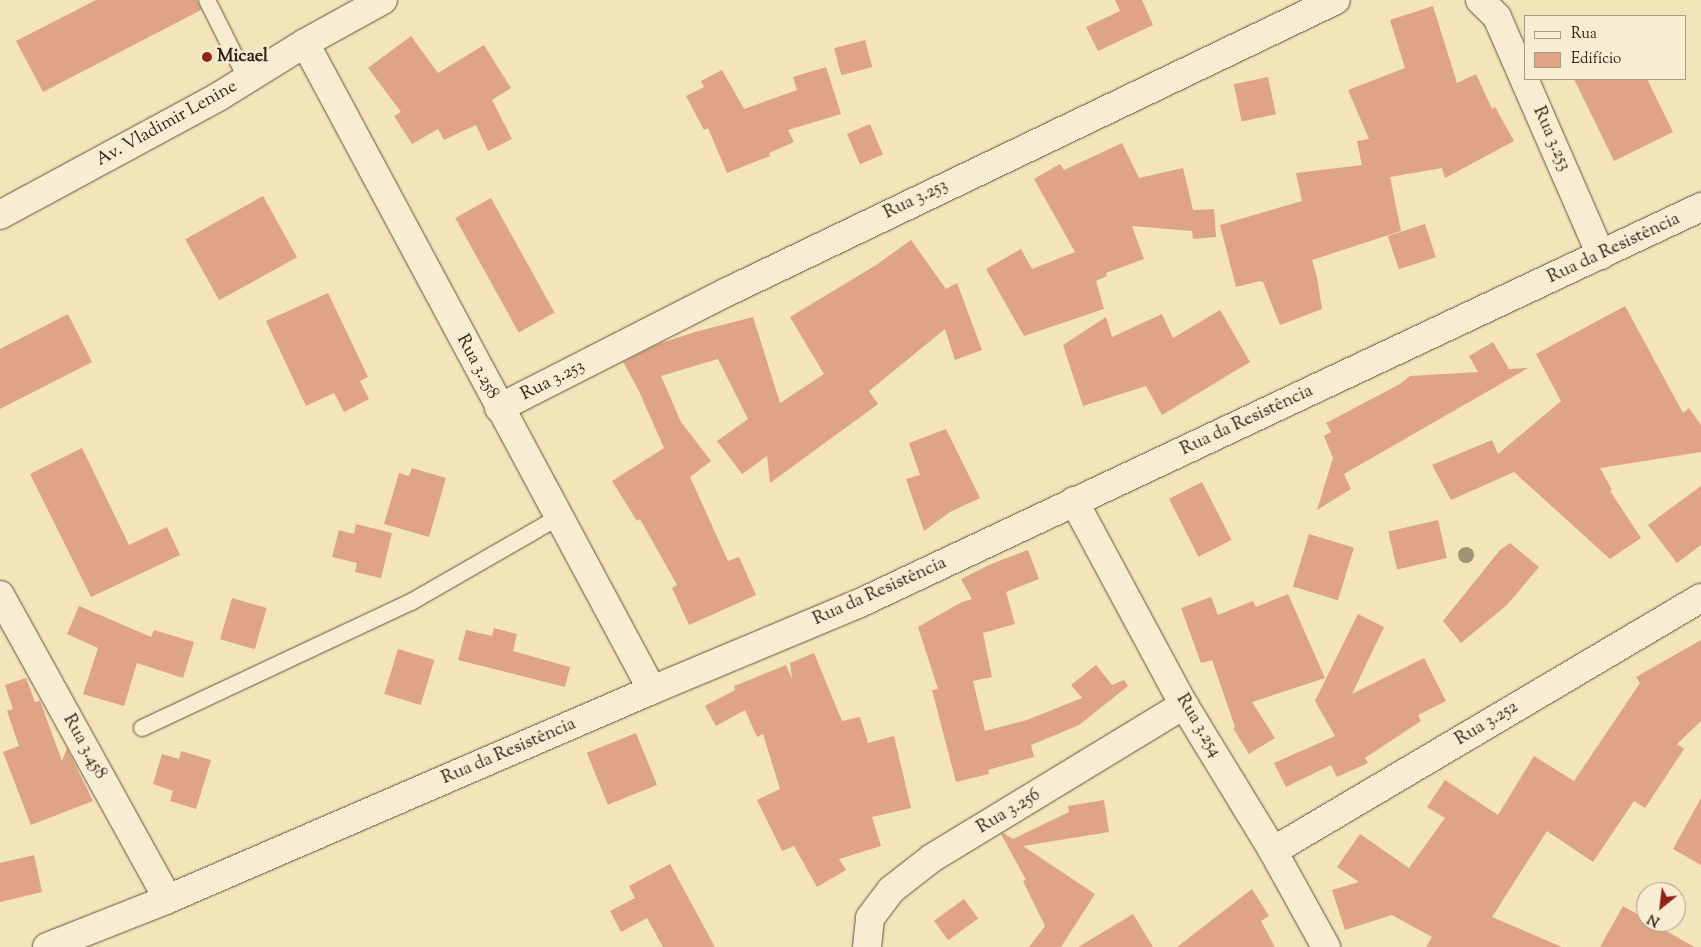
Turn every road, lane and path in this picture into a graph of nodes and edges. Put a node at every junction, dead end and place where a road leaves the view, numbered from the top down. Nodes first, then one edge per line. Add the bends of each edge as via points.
1 (207, 0) edge
2 (383, 0) edge
3 (1336, 0) edge
4 (1480, 0) edge
5 (305, 43) junction
6 (1524, 78) edge
7 (247, 80) junction
8 (1525, 80) edge
9 (1701, 207) edge
10 (0, 215) edge
11 (1602, 255) junction
12 (499, 408) junction
13 (1074, 502) junction
14 (559, 517) junction
15 (0, 595) edge
16 (1701, 598) edge
17 (652, 690) junction
18 (1184, 705) junction
19 (142, 728) dead end
20 (1274, 851) junction
21 (168, 899) junction
22 (46, 947) edge
23 (867, 947) edge
24 (1326, 947) edge

1 - 7 lane
2 - 5 street, Av. Vladimir Lenine
3 - 12 street, Rua 3.253 via 754,279
4 - 6 street, Rua 3.253 via 1497,17
5 - 7 street, Av. Vladimir Lenine
5 - 12 street, Rua 3.258
7 - 10 street, Av. Vladimir Lenine
8 - 11 street, Rua 3.253
9 - 11 street, Rua da Resistência
11 - 13 street, Rua da Resistência
12 - 14 street, Rua 3.258
13 - 17 street, Rua da Resistência via 860,603
13 - 18 street, Rua 3.254
14 - 17 street, Rua 3.258
14 - 19 lane via 411,602
15 - 21 street, Rua 3.458
16 - 20 street, Rua 3.252
17 - 21 street, Rua da Resistência
18 - 20 street, Rua 3.254
18 - 23 street, Rua 3.256 via 932,858 891,890 870,918
20 - 24 street, Rua 3.254
21 - 22 street, Rua da Resistência

